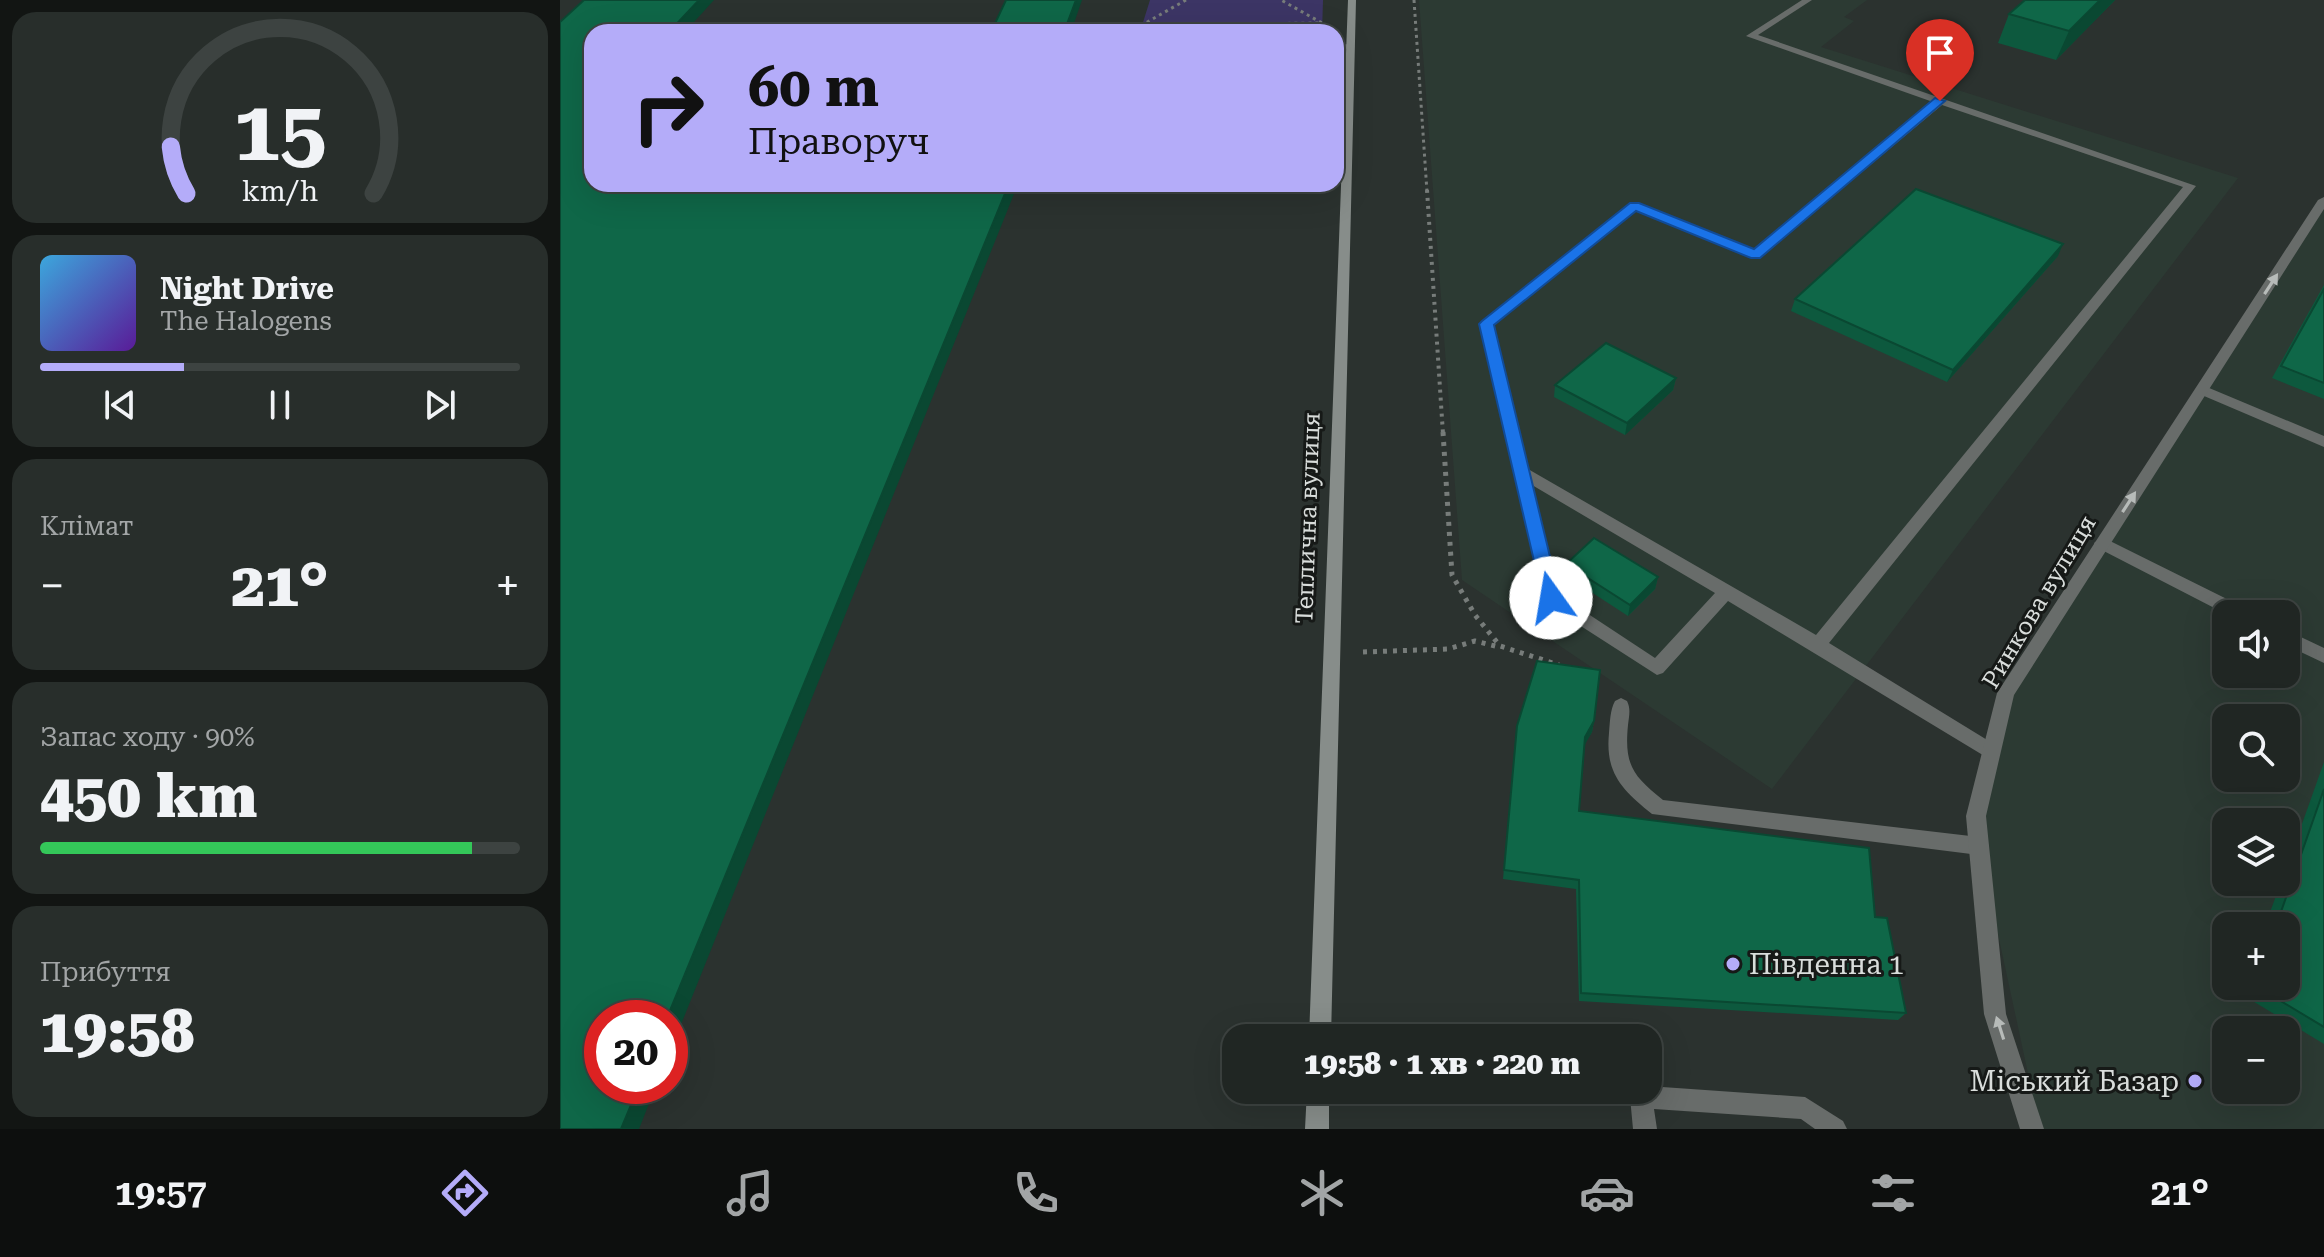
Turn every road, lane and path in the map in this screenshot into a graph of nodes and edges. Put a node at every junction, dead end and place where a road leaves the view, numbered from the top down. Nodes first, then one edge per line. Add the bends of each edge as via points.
1 (1186, 0) edge
2 (1281, 0) edge
3 (1352, 0) edge
4 (1414, 0) edge
5 (1808, 0) edge
6 (1144, 24) edge
7 (1232, 24) edge
8 (1344, 43) edge
9 (1940, 101) junction
10 (1340, 192) edge
11 (2324, 200) edge
12 (2317, 225) edge
13 (2202, 390) junction
14 (2324, 442) edge
15 (1521, 472) junction
16 (2102, 543) junction
17 (1727, 591) junction
18 (2214, 600) edge
19 (2300, 644) edge
20 (1818, 645) junction
21 (1508, 649) junction
22 (1402, 652) dead end
23 (2324, 656) edge
24 (1563, 666) edge
25 (1621, 706) dead end
26 (1991, 752) junction
27 (1979, 846) junction
28 (1320, 1024) edge
29 (1318, 1104) edge
30 (1317, 1129) edge
31 (1645, 1129) edge
32 (1835, 1129) edge
33 (2032, 1129) edge

1 - 6 path
2 - 7 path via 1322,23
3 - 8 street, Теплична вулиця
4 - 21 path via 1452,575 1475,615
5 - 9 street via 1751,36
9 - 15 street via 1755,255 1634,206 1487,324
9 - 20 street via 2190,186
10 - 28 street, Теплична вулиця
11 - 12 street, Ринкова вулиця
13 -> 12 street, Ринкова вулиця
13 - 14 street
16 -> 13 street, Ринкова вулиця
15 - 17 street
15 - 17 street via 1551,598 1657,668
16 - 18 street
16 - 26 street, Ринкова вулиця via 2006,693
17 - 20 street
19 - 23 street
20 - 26 street
21 - 22 path via 1475,641
21 - 24 path
25 - 27 street via 1615,752 1626,782 1659,808
26 - 27 street, Ринкова вулиця via 1976,816
33 -> 27 street, Ринкова вулиця via 1995,1014
29 - 30 street
31 - 32 street via 1641,1097 1805,1108

